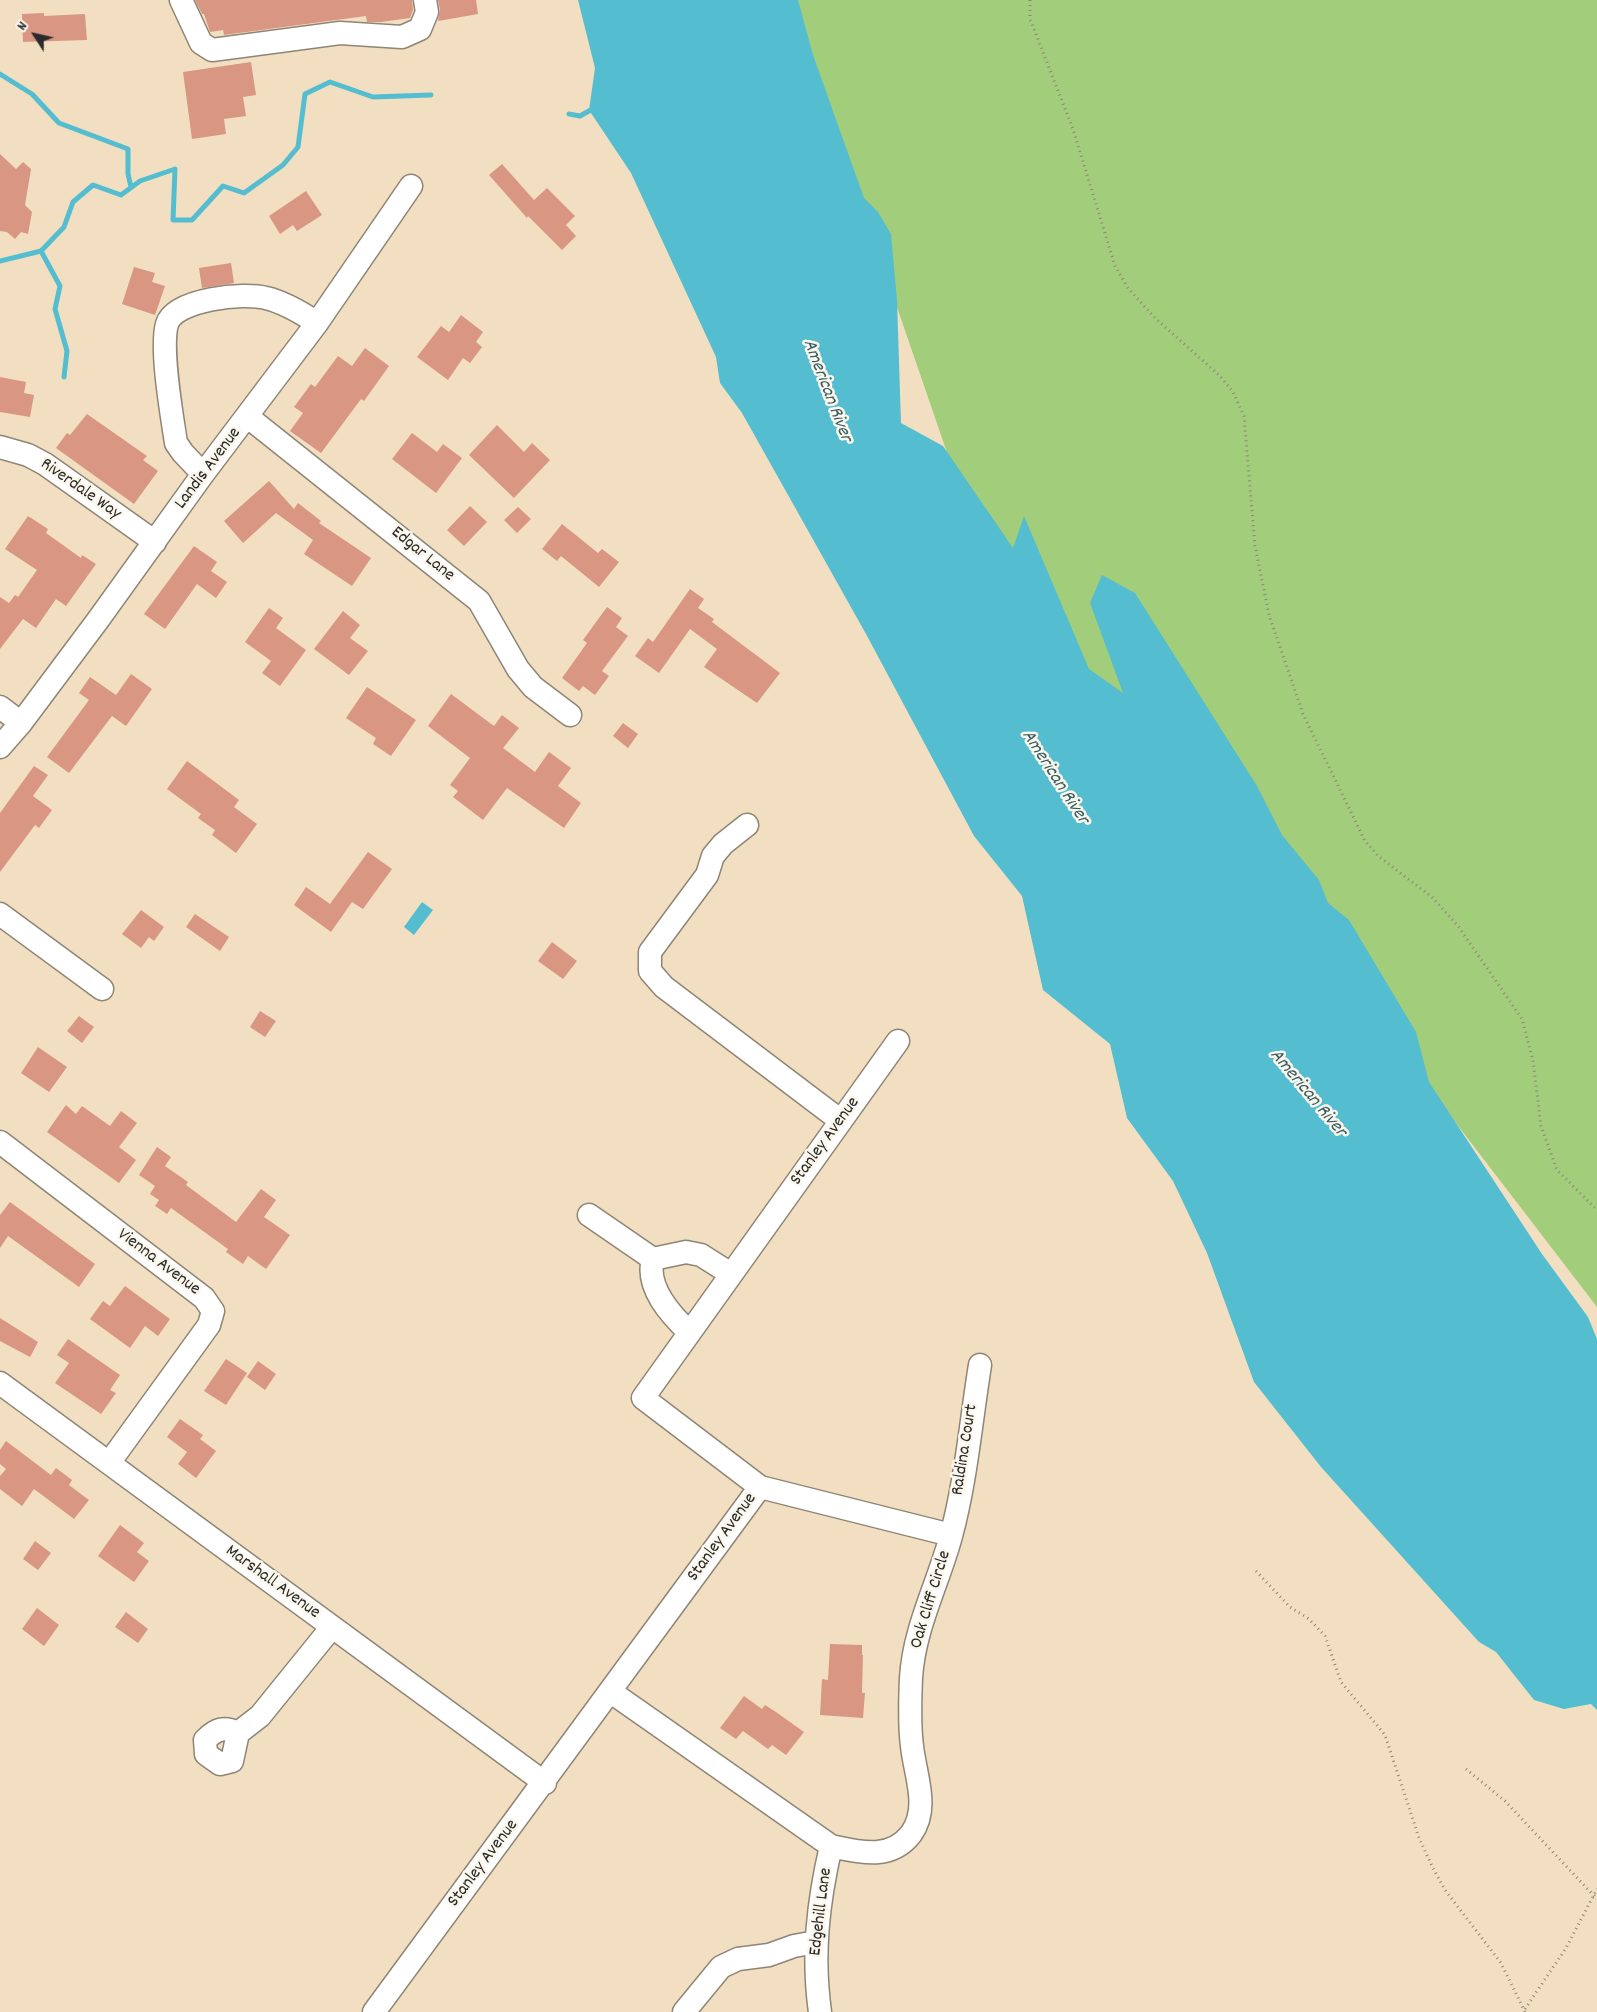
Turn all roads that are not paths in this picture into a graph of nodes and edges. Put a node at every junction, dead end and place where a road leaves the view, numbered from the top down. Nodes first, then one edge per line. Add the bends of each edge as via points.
1 (181, 0) edge
2 (425, 0) edge
3 (411, 186) dead end
4 (317, 323) junction
5 (248, 416) junction
6 (0, 447) edge
7 (203, 474) junction
8 (155, 542) junction
9 (0, 707) edge
10 (570, 715) dead end
11 (21, 723) junction
12 (0, 747) edge
13 (747, 825) dead end
14 (0, 914) edge
15 (102, 989) dead end
16 (898, 1041) dead end
17 (841, 1121) junction
18 (0, 1142) edge
19 (589, 1215) dead end
20 (653, 1259) junction
21 (731, 1274) junction
22 (689, 1332) junction
23 (980, 1365) dead end
24 (0, 1383) edge
25 (109, 1463) junction
26 (760, 1487) junction
27 (952, 1535) junction
28 (332, 1628) junction
29 (611, 1692) junction
30 (238, 1733) dead end
31 (544, 1783) junction
32 (831, 1846) junction
33 (816, 1942) junction
34 (374, 2012) edge
35 (684, 2012) edge
36 (820, 2012) edge

1 - 2 street via 201,43 212,50 340,33 402,37 420,29 427,12
3 - 4 street, Landis Avenue
4 - 5 street, Landis Avenue
4 - 7 street via 303,314 256,297 236,296 204,301 174,314 167,324 166,365 176,443
5 - 7 street, Landis Avenue
5 - 10 street, Edgar Lane via 479,601 518,669 533,687
6 - 8 street, Riverdale Way via 45,464
7 - 8 street, Landis Avenue
8 - 11 street, Landis Avenue
9 - 11 street
11 - 12 street, Landis Avenue
13 - 17 street via 713,856 707,875 650,952 650,971 664,987
14 - 15 street
16 - 17 street, Stanley Avenue
17 - 21 street, Stanley Avenue
18 - 25 street, Vienna Avenue via 204,1298 213,1312 209,1325
19 - 20 street
20 - 21 street via 686,1252 701,1255
20 - 22 street via 652,1277 669,1314
21 - 22 street, Stanley Avenue
22 - 26 street, Stanley Avenue via 642,1398
23 - 27 street, Raldina Court
24 - 25 street, Marshall Avenue
25 - 28 street, Marshall Avenue
26 - 27 street, Oak Cliff Circle
26 - 29 street, Stanley Avenue
27 - 32 street, Oak Cliff Circle via 926,1606 912,1675 912,1746 921,1800 917,1824 902,1843 880,1853 867,1854
28 - 30 street via 260,1716
28 - 31 street, Marshall Avenue
29 - 31 street, Stanley Avenue
29 - 32 street, Oak Cliff Circle
31 - 34 street, Stanley Avenue
32 - 33 street, Edgehill Lane via 821,1891
33 - 35 street via 738,1959 721,1967
33 - 36 street, Edgehill Lane

